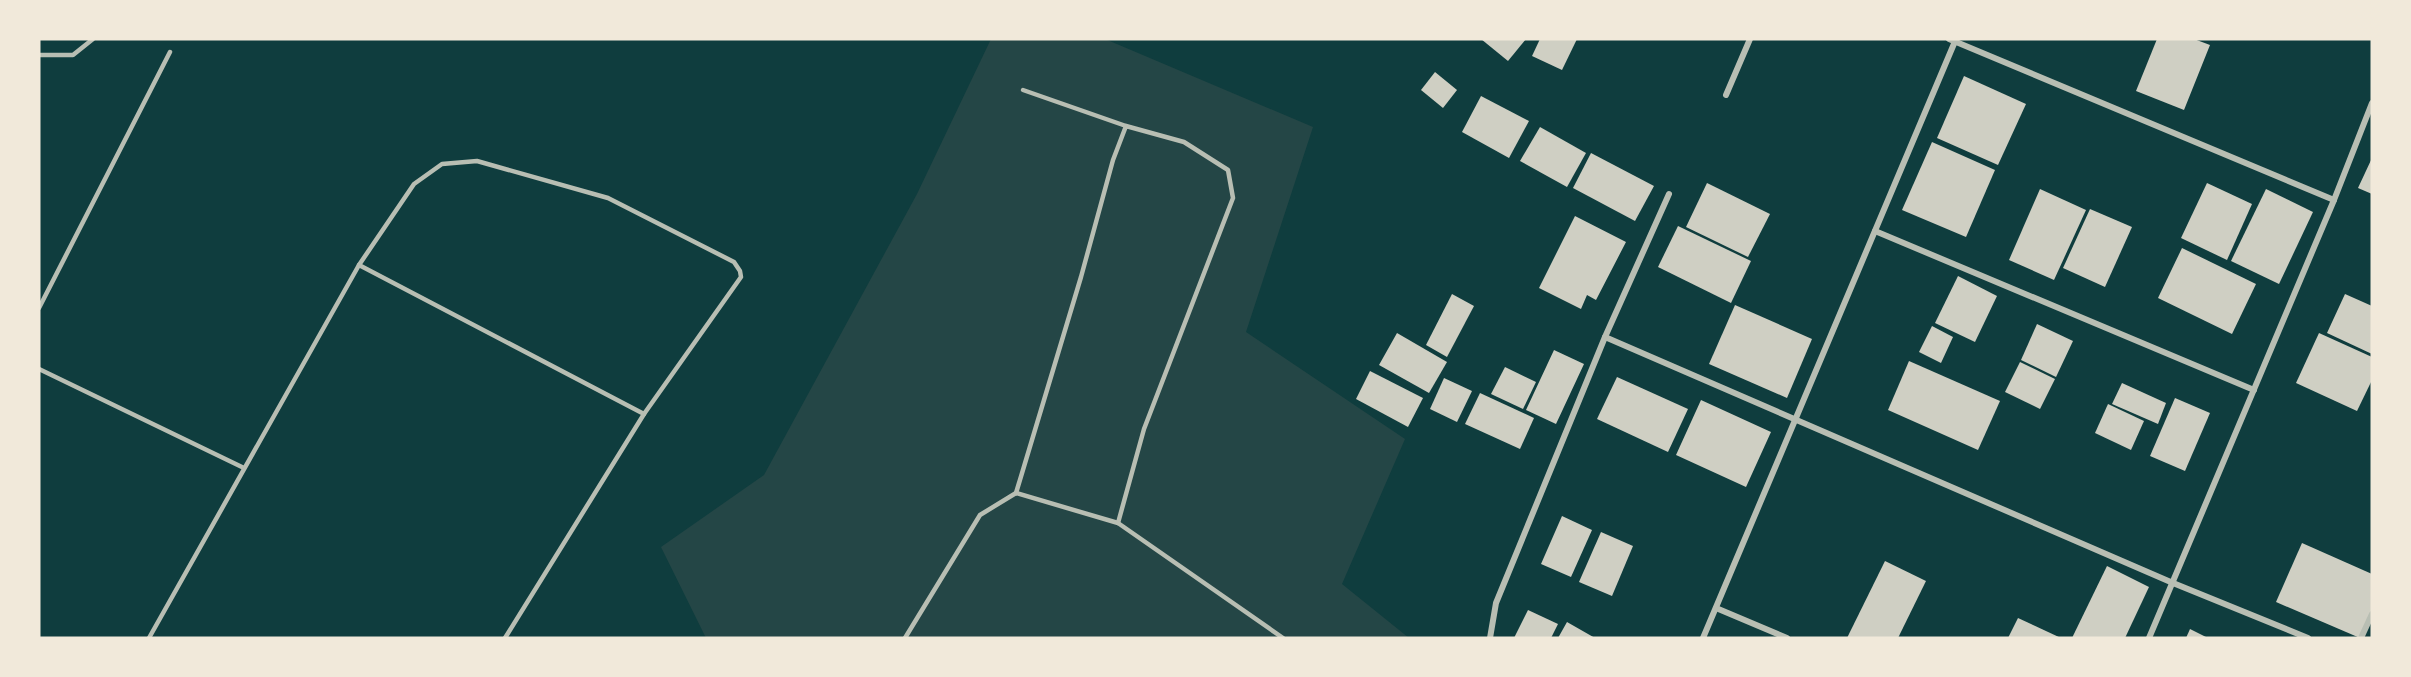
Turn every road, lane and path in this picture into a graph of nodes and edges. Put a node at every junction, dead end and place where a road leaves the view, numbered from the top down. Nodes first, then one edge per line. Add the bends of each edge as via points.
1 (93, 39) edge
2 (1750, 39) edge
3 (1953, 40) edge
4 (170, 52) dead end
5 (39, 55) edge
6 (1023, 90) dead end
7 (1726, 94) dead end
8 (2372, 103) edge
9 (1126, 126) junction
10 (1669, 194) dead end
11 (2334, 200) junction
12 (1875, 231) junction
13 (359, 265) junction
14 (39, 308) edge
15 (1605, 337) junction
16 (39, 369) edge
17 (2254, 390) junction
18 (644, 414) junction
19 (1796, 418) junction
20 (244, 468) junction
21 (1016, 493) junction
22 (1118, 523) junction
23 (2173, 583) junction
24 (1716, 608) junction
25 (2372, 614) edge
26 (148, 638) edge
27 (505, 638) edge
28 (905, 638) edge
29 (1282, 638) edge
30 (1490, 638) edge
31 (1703, 638) edge
32 (1787, 638) edge
33 (2149, 638) edge
34 (2308, 638) edge
35 (2361, 638) edge

1 - 5 lane via 73,55
2 - 7 street
3 - 11 street
3 - 12 street
4 - 14 lane
6 - 9 lane
8 - 11 street
9 - 21 lane
9 - 22 lane via 1184,142 1228,170 1233,198 1144,429
10 - 15 street
11 - 17 street
12 - 17 street
12 - 19 street
13 - 18 lane
13 - 18 lane via 414,184 442,164 477,161 608,198 734,262 740,271 739,281
13 - 20 lane
15 - 19 street
15 - 30 street via 1496,603
16 - 20 lane
17 - 23 street
18 - 27 lane
19 - 23 street
19 - 24 street
20 - 26 lane
21 - 22 lane
21 - 28 lane via 980,515
22 - 29 lane
23 - 33 street
23 - 34 street
24 - 31 street
24 - 32 street
25 - 35 street

